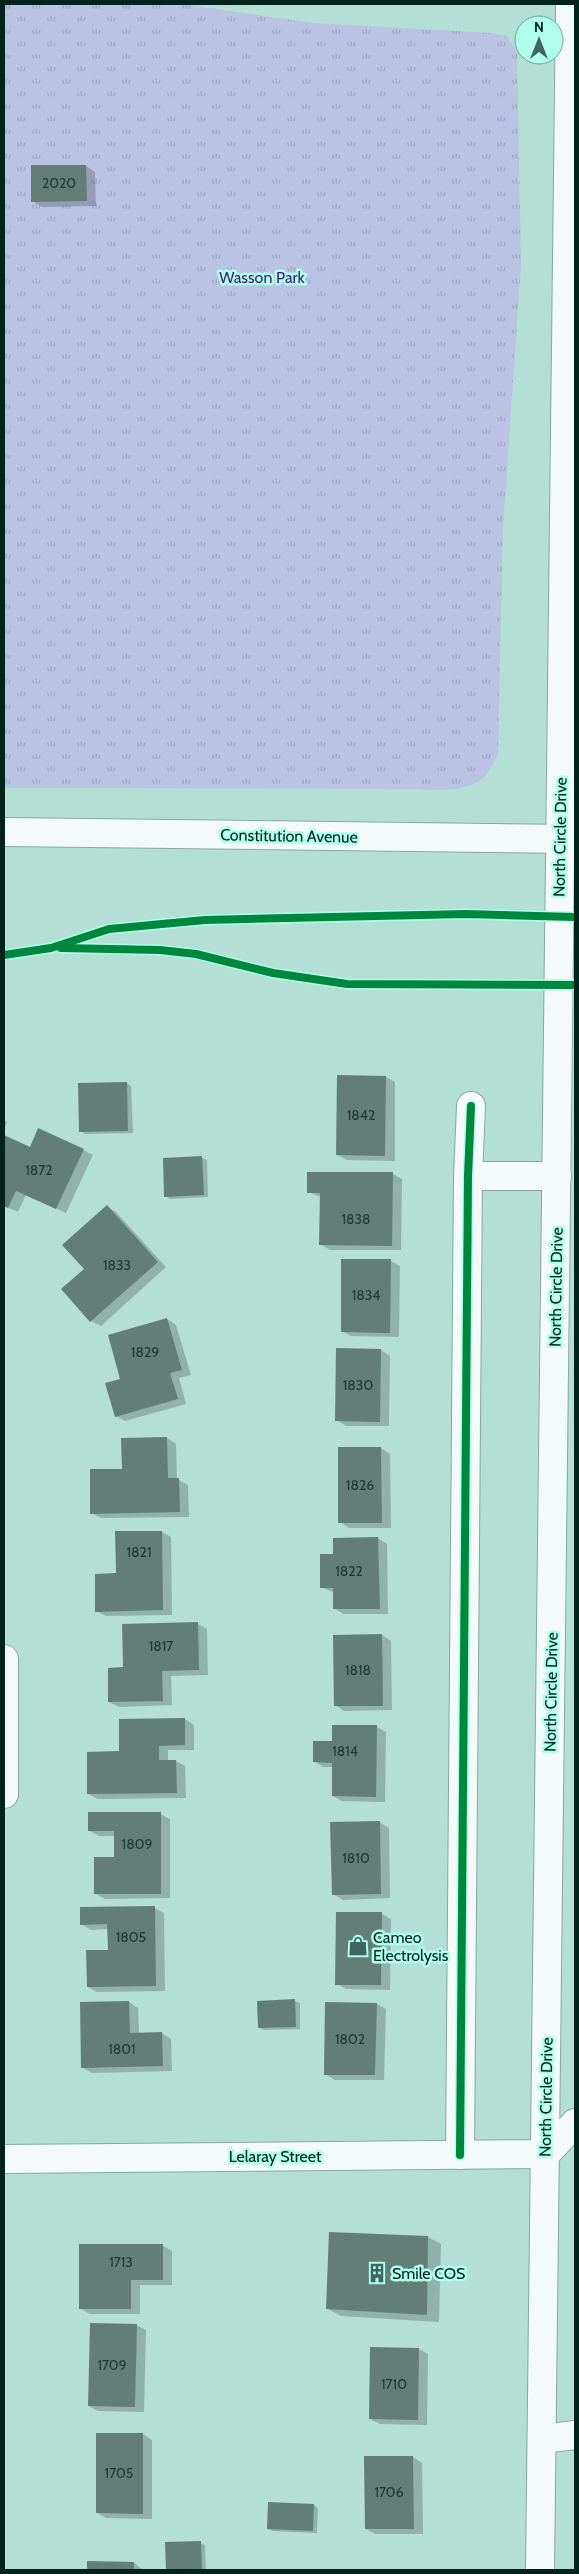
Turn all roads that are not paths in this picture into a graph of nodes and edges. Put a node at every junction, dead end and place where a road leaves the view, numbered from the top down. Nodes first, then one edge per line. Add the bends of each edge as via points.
1 (570, 4) edge
2 (4, 832) edge
3 (568, 839) edge
4 (471, 1106) dead end
5 (468, 1176) junction
6 (557, 1176) junction
7 (4, 1660) edge
8 (4, 1724) edge
9 (4, 1794) edge
10 (575, 2123) edge
11 (546, 2154) junction
12 (460, 2155) junction
13 (4, 2159) edge
14 (575, 2435) edge
15 (542, 2439) junction
16 (540, 2570) edge

1 - 3 main road, North Circle Drive
2 - 3 main road, Constitution Avenue
3 - 6 main road, North Circle Drive
4 - 5 main road
5 - 6 main road
5 - 12 main road
6 - 11 main road, North Circle Drive
7 - 8 main road
8 - 9 main road
10 - 11 main road
11 - 12 main road, Lelaray Street
11 - 15 main road, North Circle Drive
12 - 13 main road, Lelaray Street
14 - 15 main road
15 - 16 main road, North Circle Drive

